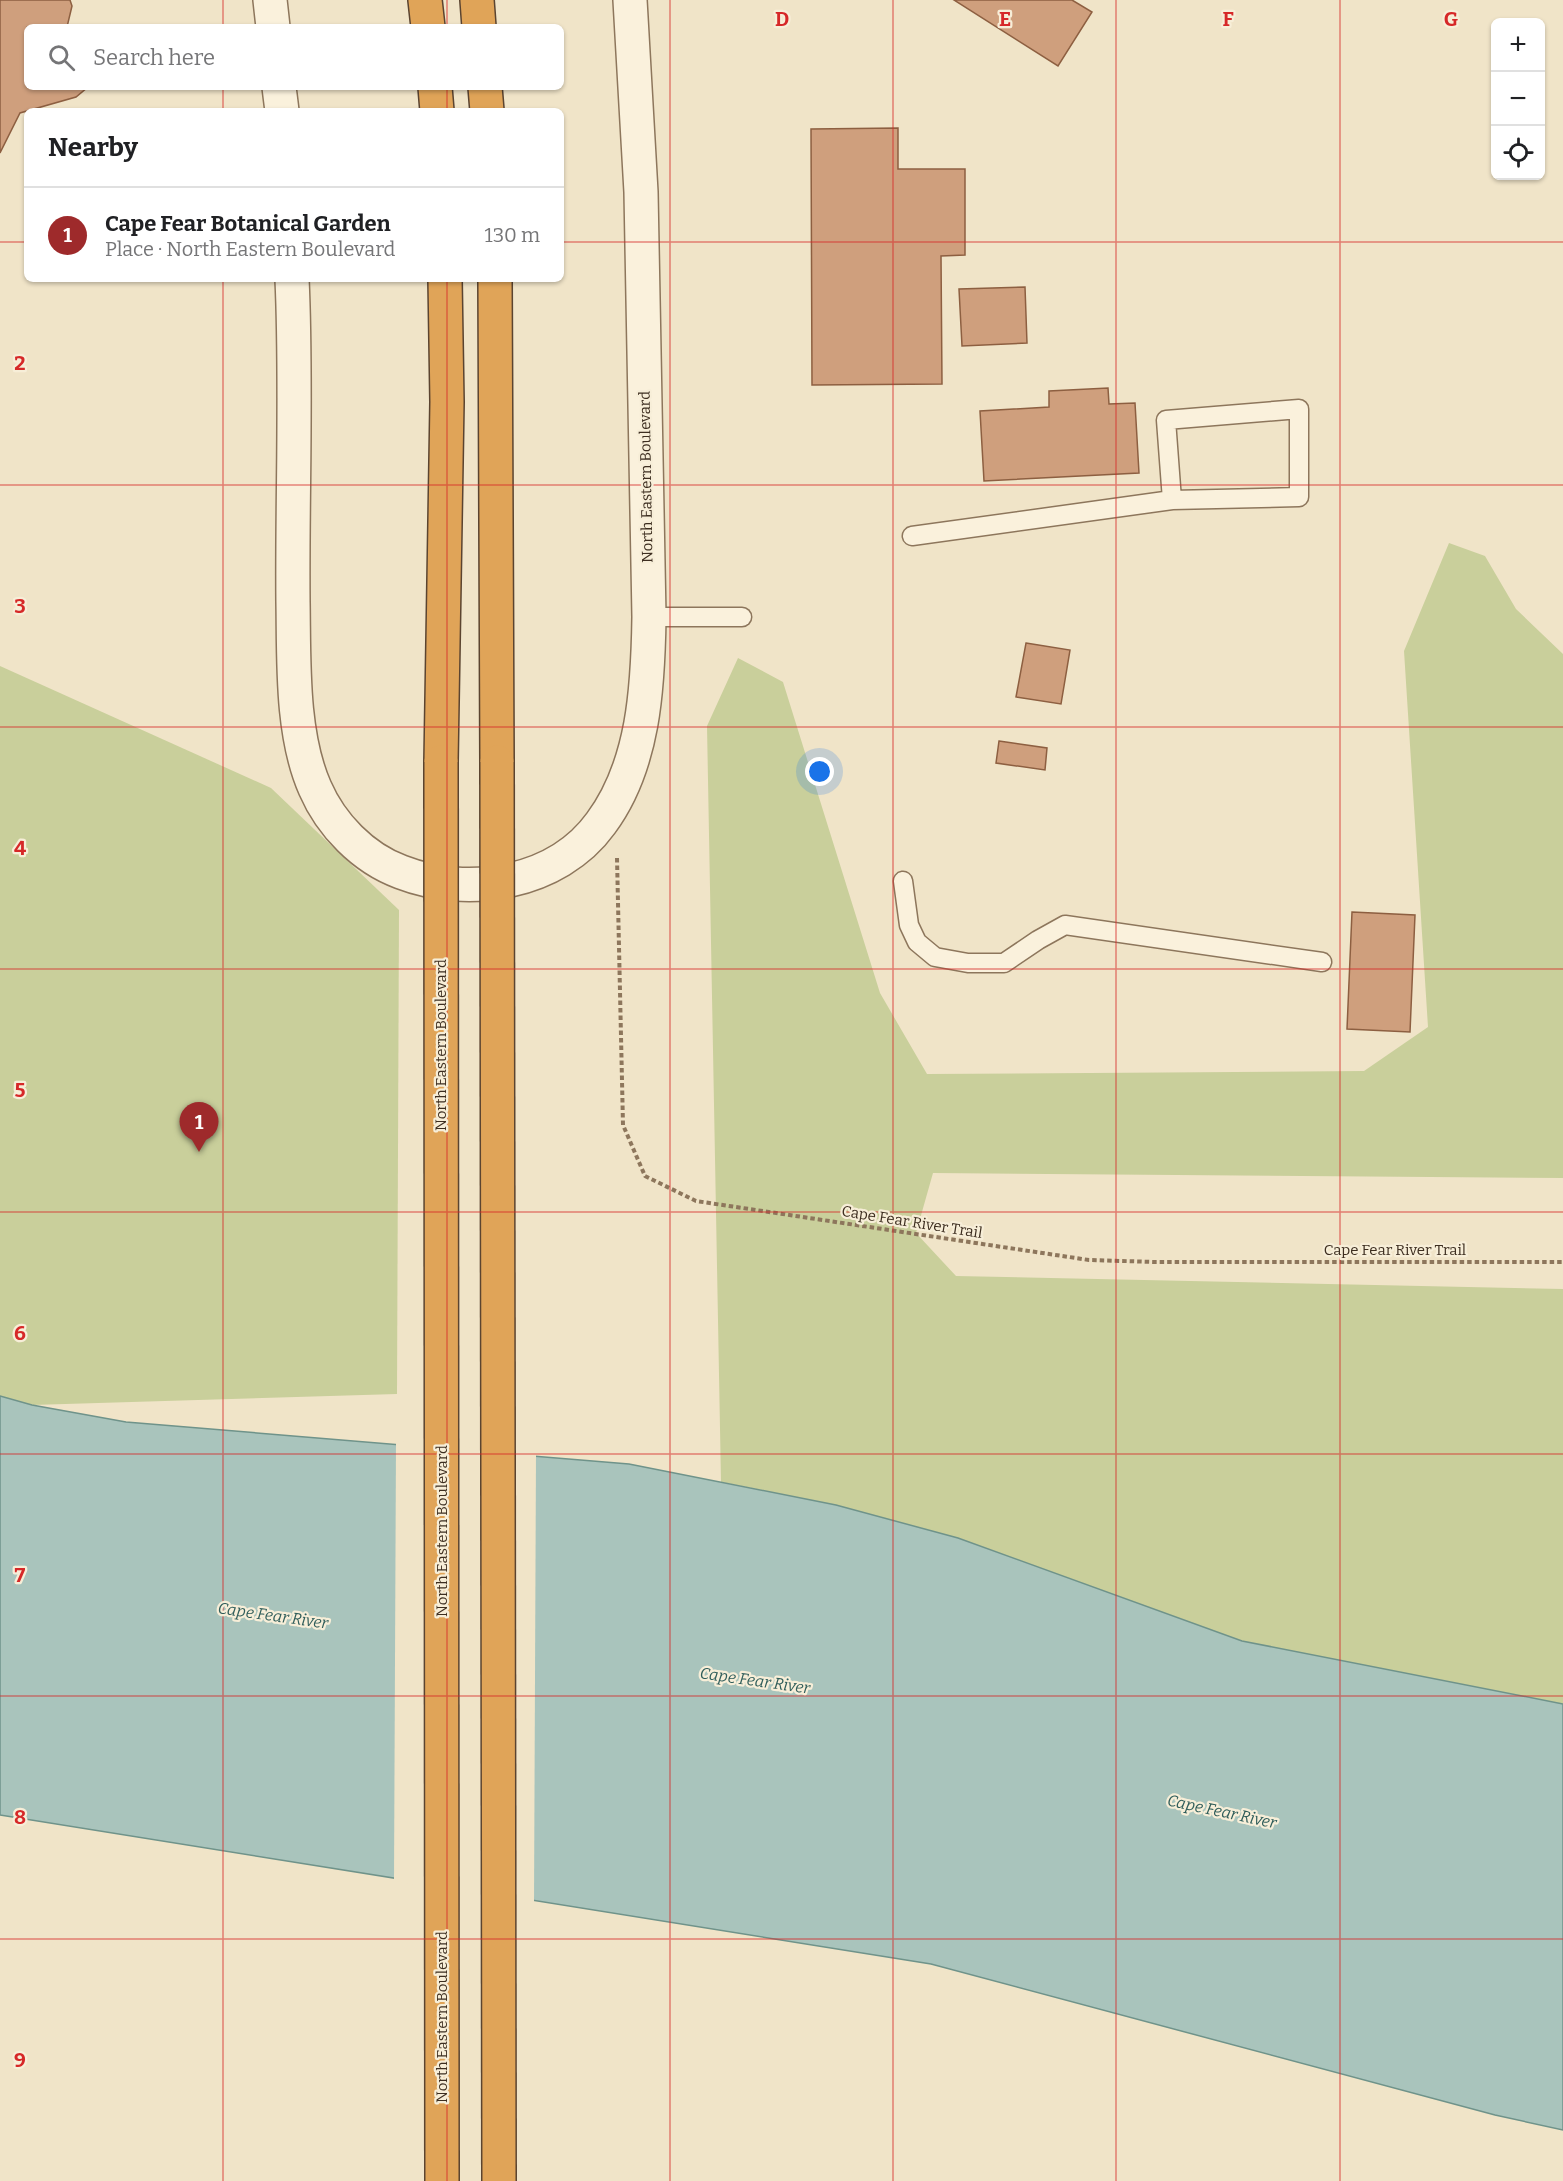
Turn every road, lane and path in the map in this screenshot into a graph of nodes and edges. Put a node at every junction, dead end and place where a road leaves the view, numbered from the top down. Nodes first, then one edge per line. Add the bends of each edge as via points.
1 (270, 0) edge
2 (425, 0) edge
3 (477, 0) edge
4 (630, 0) edge
5 (273, 24) edge
6 (428, 24) edge
7 (479, 24) edge
8 (279, 90) edge
9 (435, 90) edge
10 (485, 90) edge
11 (282, 108) edge
12 (437, 108) edge
13 (487, 108) edge
14 (292, 282) edge
15 (445, 282) edge
16 (495, 282) edge
17 (1172, 500) junction
18 (912, 536) dead end
19 (649, 617) junction
20 (742, 617) dead end
21 (616, 800) junction
22 (903, 881) dead end
23 (1322, 962) dead end
24 (1563, 1262) edge
25 (442, 2181) edge
26 (500, 2181) edge

1 - 5 street
2 - 6 highway
3 - 7 highway
4 - 19 street, North Eastern Boulevard via 641,192
8 - 11 street
9 - 12 highway
10 - 13 highway
14 - 21 street, North Eastern Boulevard via 294,666 307,763 324,806 355,844 400,872 423,879 479,884 530,876 554,863 600,825
15 - 25 highway, North Eastern Boulevard, bridge via 441,762
16 - 26 highway, bridge
17 - 17 lane via 1299,497 1299,409 1166,420
17 - 18 lane
19 - 20 lane
19 - 21 street, North Eastern Boulevard via 646,690 638,737
21 - 24 path, Cape Fear River Trail via 623,1125 645,1176 696,1201 1089,1260
22 - 23 lane via 909,925 917,942 935,957 968,963 1004,963 1065,925

